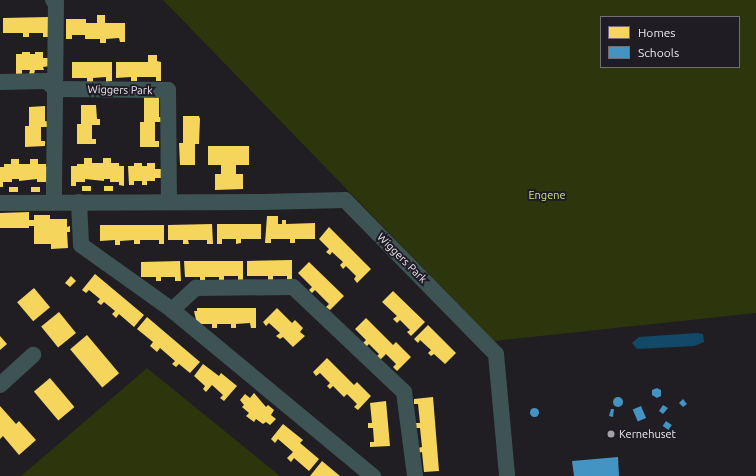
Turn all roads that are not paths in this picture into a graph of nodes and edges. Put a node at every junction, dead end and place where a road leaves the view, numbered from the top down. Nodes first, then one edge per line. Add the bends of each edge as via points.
1 (53, 0) edge
2 (0, 82) edge
3 (56, 89) junction
4 (54, 202) junction
5 (78, 202) junction
6 (170, 202) junction
7 (0, 203) edge
8 (172, 310) junction
9 (33, 355) dead end
10 (0, 385) edge
11 (373, 476) edge
12 (415, 476) edge
13 (507, 476) edge

1 - 3 street via 56,0
2 - 3 street, Wiggers Park via 46,81
3 - 4 street
3 - 6 street, Wiggers Park via 168,90
4 - 5 street, Wiggers Park
4 - 7 street, Wiggers Park
5 - 6 street, Wiggers Park
5 - 8 street via 81,245
6 - 13 street, Wiggers Park via 345,200 496,354
8 - 11 street
8 - 12 street via 196,288 293,287 404,392
9 - 10 street

